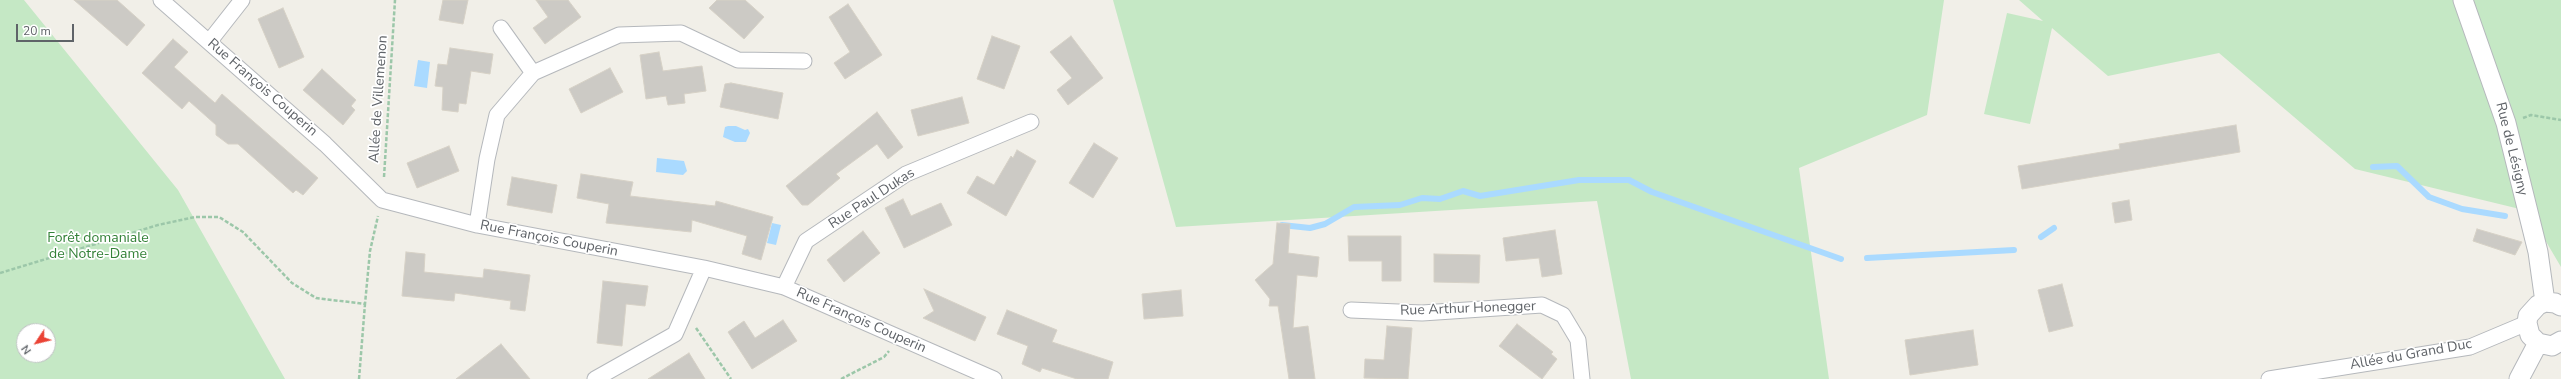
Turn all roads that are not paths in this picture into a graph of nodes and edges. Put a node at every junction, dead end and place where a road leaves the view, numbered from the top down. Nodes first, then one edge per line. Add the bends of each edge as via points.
1 (161, 0) edge
2 (242, 0) edge
3 (2463, 0) edge
4 (501, 28) dead end
5 (209, 42) junction
6 (804, 61) dead end
7 (533, 73) junction
8 (1031, 122) dead end
9 (477, 225) junction
10 (704, 268) junction
11 (784, 287) junction
12 (2553, 304) edge
13 (1351, 310) dead end
14 (2527, 323) junction
15 (2561, 341) edge
16 (2538, 343) junction
17 (990, 378) edge
18 (595, 379) edge
19 (1582, 379) edge
20 (2269, 379) edge
21 (2519, 379) edge

1 - 5 street, Rue François Couperin
2 - 5 street
3 - 12 street, Rue de Lésigny via 2506,123
4 - 7 street
5 - 9 street, Rue François Couperin via 325,144 382,200
6 - 7 street via 738,60 681,33 618,35
7 - 9 street via 497,116 487,159
8 - 11 street, Rue Paul Dukas via 900,178 806,242
9 - 10 street, Rue François Couperin
10 - 11 street, Rue François Couperin
10 - 18 street via 675,334
11 - 17 street, Rue François Couperin
12 - 14 street via 2532,309
13 - 19 street, Rue Arthur Honegger via 1422,313 1542,305 1563,315 1578,340
14 - 16 street via 2530,334
14 - 20 street, Allée du Grand Duc via 2470,347
15 - 16 street via 2552,346
16 - 21 street

